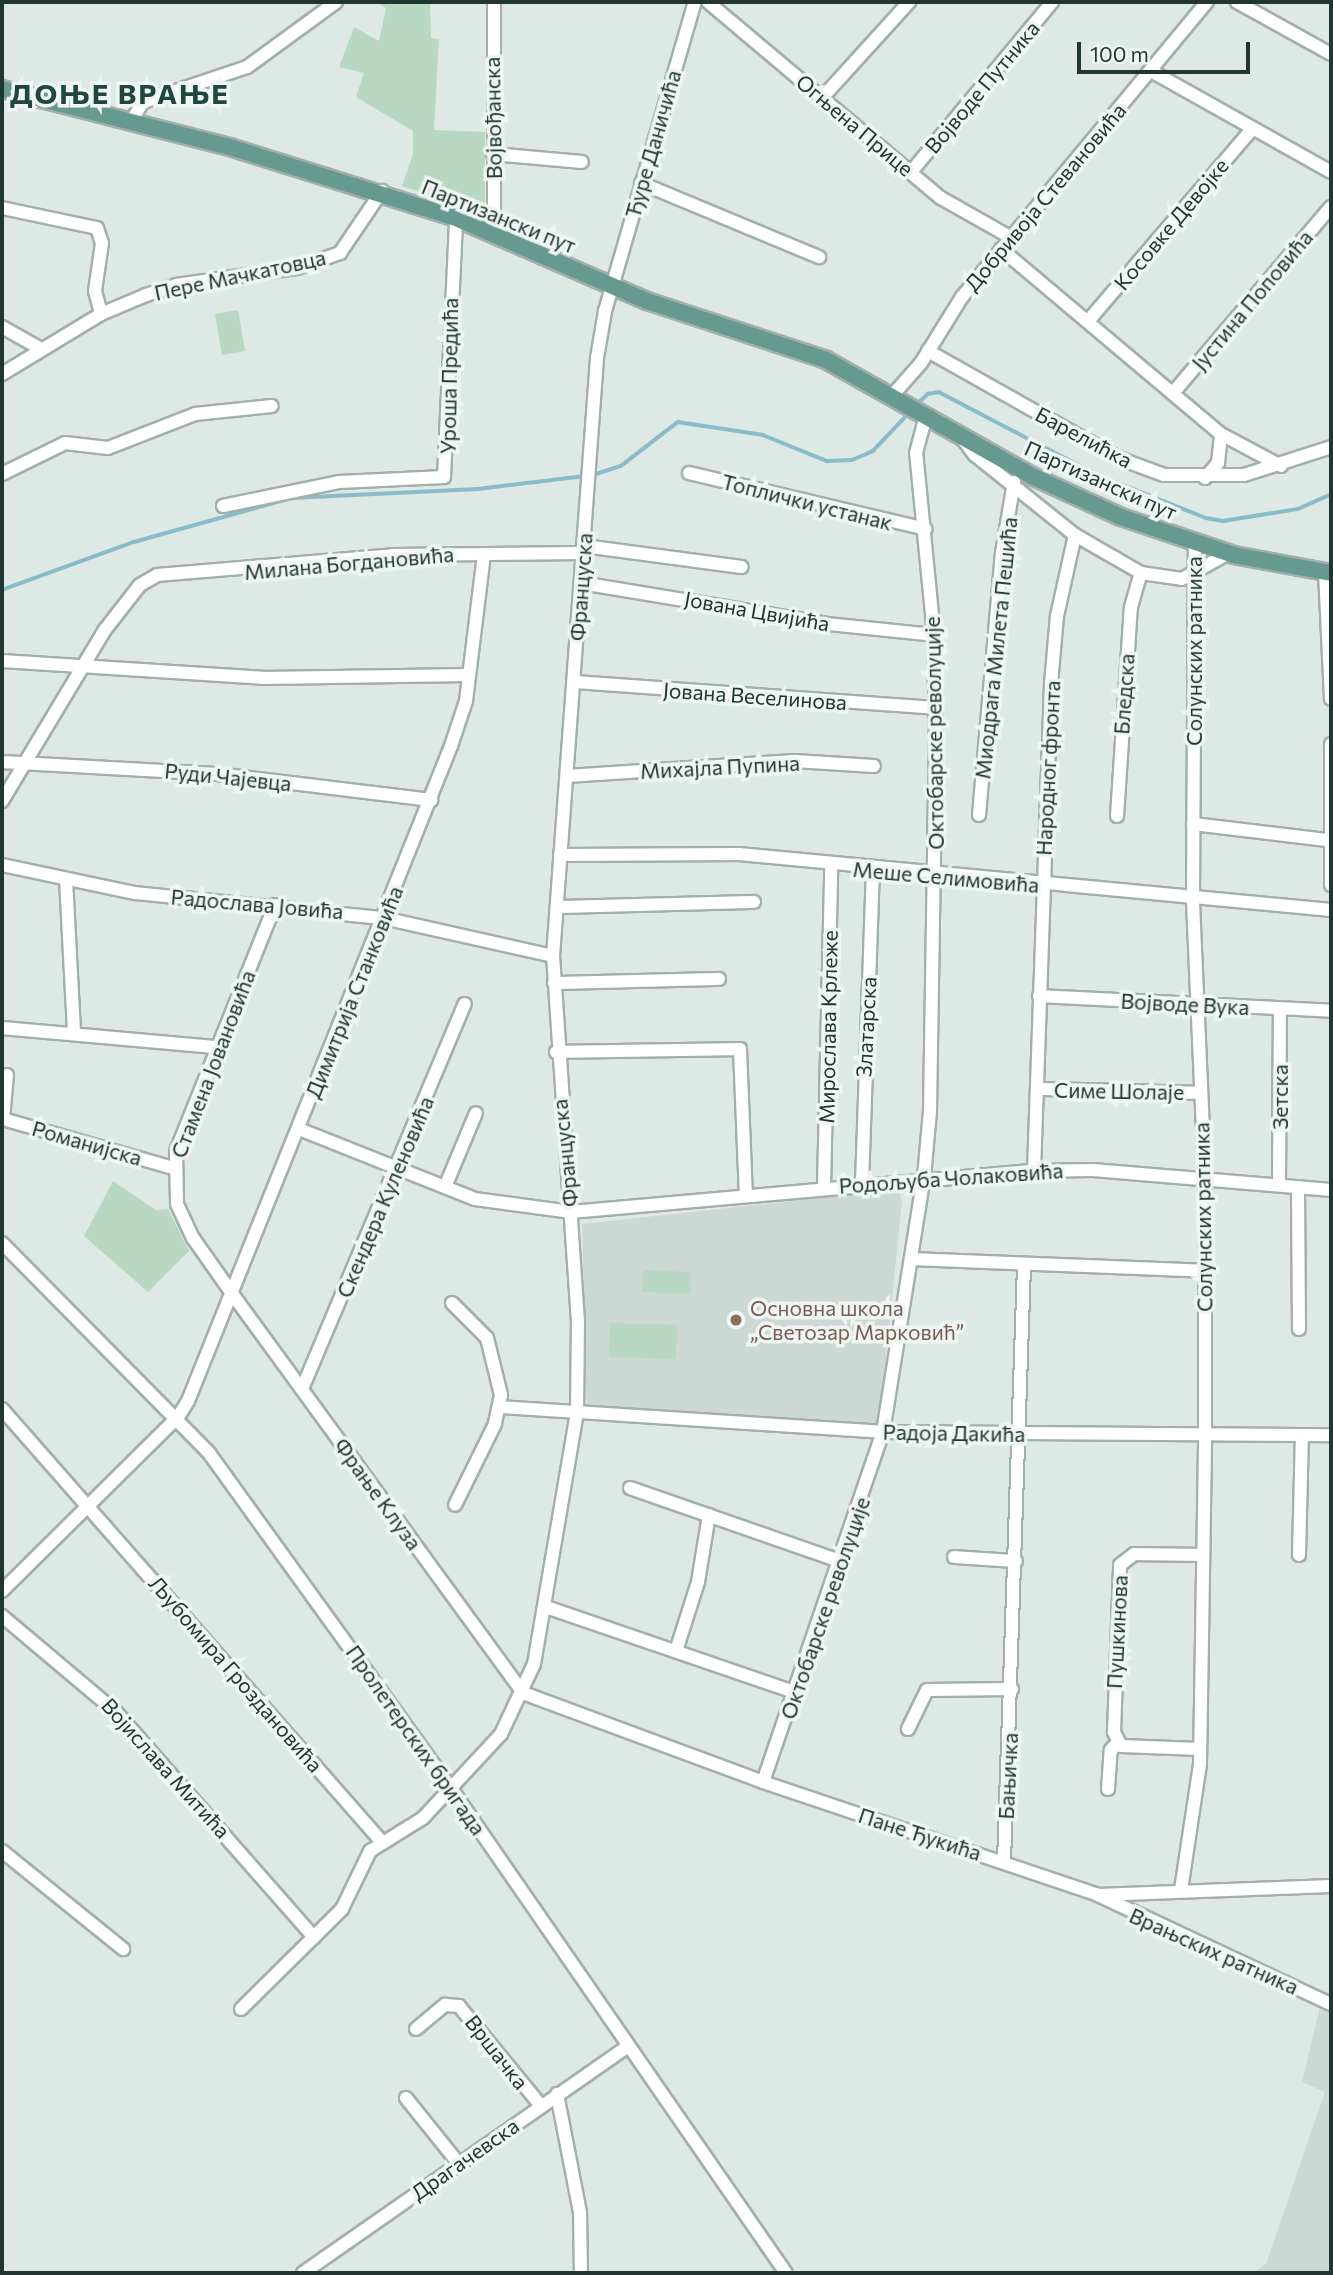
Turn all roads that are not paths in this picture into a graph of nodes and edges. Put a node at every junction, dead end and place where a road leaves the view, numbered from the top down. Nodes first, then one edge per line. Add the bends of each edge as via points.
1 (336, 2) edge
2 (495, 2) edge
3 (695, 2) edge
4 (708, 2) edge
5 (909, 2) edge
6 (1052, 2) edge
7 (1207, 2) edge
8 (1237, 2) edge
9 (1331, 54) edge
10 (1152, 71) junction
11 (2, 89) edge
12 (822, 98) junction
13 (132, 120) junction
14 (1252, 129) junction
15 (493, 154) junction
16 (582, 162) dead end
17 (911, 172) junction
18 (1331, 172) edge
19 (640, 183) junction
20 (382, 191) junction
21 (1331, 207) edge
22 (2, 208) edge
23 (456, 218) junction
24 (494, 234) junction
25 (1010, 237) junction
26 (1001, 249) junction
27 (819, 257) dead end
28 (612, 287) junction
29 (101, 314) junction
30 (1089, 320) junction
31 (2, 327) edge
32 (41, 349) junction
33 (928, 351) junction
34 (2, 374) edge
35 (1173, 393) junction
36 (893, 398) junction
37 (272, 406) dead end
38 (920, 413) junction
39 (1221, 434) junction
40 (960, 435) junction
41 (1331, 447) edge
42 (1281, 466) junction
43 (689, 473) dead end
44 (2, 474) edge
45 (1205, 478) junction
46 (1014, 482) junction
47 (223, 506) dead end
48 (925, 529) junction
49 (1075, 535) junction
50 (1195, 544) junction
51 (583, 550) junction
52 (484, 554) junction
53 (1229, 554) junction
54 (742, 567) dead end
55 (1328, 572) edge
56 (1141, 573) junction
57 (1194, 575) junction
58 (581, 583) junction
59 (934, 635) junction
60 (2, 660) edge
61 (82, 666) junction
62 (469, 675) junction
63 (574, 682) junction
64 (1331, 699) edge
65 (936, 708) junction
66 (1331, 744) edge
67 (2, 762) edge
68 (25, 764) junction
69 (874, 765) dead end
70 (567, 776) junction
71 (431, 800) junction
72 (2, 801) edge
73 (979, 815) dead end
74 (1116, 816) dead end
75 (1194, 824) junction
76 (1327, 840) junction
77 (561, 855) junction
78 (2, 865) edge
79 (831, 867) junction
80 (873, 870) junction
81 (935, 874) junction
82 (66, 879) junction
83 (1331, 885) edge
84 (1043, 886) junction
85 (1193, 901) junction
86 (754, 902) dead end
87 (275, 905) junction
88 (556, 907) junction
89 (1331, 910) edge
90 (383, 918) junction
91 (553, 956) junction
92 (719, 979) dead end
93 (554, 983) junction
94 (1040, 996) junction
95 (465, 1004) dead end
96 (1196, 1005) junction
97 (1280, 1009) junction
98 (1331, 1011) edge
99 (2, 1028) edge
100 (74, 1033) junction
101 (217, 1047) junction
102 (556, 1052) junction
103 (7, 1075) dead end
104 (1038, 1089) junction
105 (1200, 1093) junction
106 (476, 1113) dead end
107 (299, 1129) junction
108 (173, 1168) junction
109 (398, 1169) junction
110 (1034, 1171) junction
111 (924, 1177) junction
112 (1205, 1177) junction
113 (862, 1184) junction
114 (1279, 1185) junction
115 (445, 1187) junction
116 (824, 1187) junction
117 (1298, 1187) junction
118 (1331, 1190) edge
119 (746, 1196) junction
120 (572, 1212) junction
121 (2, 1242) edge
122 (911, 1259) junction
123 (1024, 1266) junction
124 (1205, 1270) junction
125 (233, 1295) junction
126 (452, 1303) dead end
127 (1299, 1329) dead end
128 (302, 1389) junction
129 (500, 1408) junction
130 (2, 1409) edge
131 (577, 1413) junction
132 (178, 1417) junction
133 (883, 1432) junction
134 (1022, 1434) junction
135 (1205, 1434) junction
136 (1302, 1435) junction
137 (1331, 1435) edge
138 (630, 1488) dead end
139 (455, 1505) dead end
140 (89, 1507) junction
141 (709, 1516) junction
142 (1202, 1555) junction
143 (1299, 1555) dead end
144 (954, 1557) dead end
145 (1016, 1561) junction
146 (842, 1563) junction
147 (2, 1591) edge
148 (546, 1607) junction
149 (2, 1616) edge
150 (676, 1651) junction
151 (1012, 1689) junction
152 (523, 1693) junction
153 (797, 1693) junction
154 (908, 1729) dead end
155 (1116, 1743) junction
156 (1200, 1749) junction
157 (763, 1782) junction
158 (1108, 1788) dead end
159 (452, 1790) junction
160 (382, 1842) junction
161 (2, 1851) edge
162 (1003, 1862) junction
163 (1331, 1886) edge
164 (1181, 1889) junction
165 (1131, 1892) junction
166 (1098, 1895) junction
167 (1123, 1910) junction
168 (314, 1937) junction
169 (123, 1949) dead end
170 (1331, 2004) edge
171 (241, 2009) dead end
172 (416, 2029) dead end
173 (628, 2046) junction
174 (557, 2094) junction
175 (406, 2098) dead end
176 (541, 2106) junction
177 (459, 2164) junction
178 (303, 2273) edge
179 (581, 2273) edge
180 (786, 2273) edge

1 - 13 street via 247,67 143,102
2 - 15 street, Војвођанска
3 - 19 street, Ђуре Даничића
4 - 12 street, Огњена Прице
5 - 12 street
6 - 17 street, Војводе Путника
7 - 10 street, Добривоја Стевановића
8 - 9 street
10 - 14 street
10 - 25 street, Добривоја Стевановића
11 - 13 main road, Партизански пут
12 - 17 street, Огњена Прице
13 - 20 main road, Партизански пут
14 - 18 street
14 - 30 street, Косовке Девојке
15 - 16 street
15 - 24 street, Војвођанска
17 - 25 street, Огњена Прице via 953,206
19 - 27 street
19 - 28 street, Ђуре Даничића
20 - 23 main road, Партизански пут
20 - 29 street, Пере Мачкатовца via 349,243 323,261 176,285
21 - 35 street, Јустина Поповића
22 - 29 street via 97,228 102,243 95,291
23 - 24 main road, Партизански пут
23 - 47 street, Уроша Предића via 444,477 319,485
24 - 28 main road, Партизански пут
25 - 26 street, Добривоја Стевановића
26 - 30 street
26 - 33 street, Добривоја Стевановића via 962,296
28 - 36 main road, Партизански пут via 803,350
28 - 51 street, Француска via 600,335
29 - 32 street, Пере Мачкатовца
30 - 35 street
31 - 32 street
32 - 34 street, Пере Мачкатовца
33 - 36 street, Добривоја Стевановића
33 - 45 street, Барелићка via 1130,464
35 - 39 street
36 - 38 main road, Партизански пут
37 - 44 street via 195,414 108,448 65,443
38 - 40 main road, Партизански пут
38 - 48 street, Октобарске револуције via 916,453
39 - 42 street
39 - 45 street via 1218,463
40 - 46 street, Партизански пут via 975,455
40 - 50 main road, Партизански пут via 1077,498
41 - 42 street, Барелићка
42 - 45 street, Барелићка
43 - 48 street, Топлички устанак
46 - 49 street, Партизански пут
46 - 73 street, Миодрага Милета Пешића via 1001,564
48 - 59 street, Октобарске револуције
49 - 56 street, Партизански пут
49 - 84 street, Народног фронта via 1057,616
50 - 53 main road, Партизански пут
50 - 57 street, Солунских ратника
51 - 52 street, Милана Богдановића
51 - 54 street, Јована Цвијића
51 - 58 street, Француска
52 - 61 street, Милана Богдановића via 157,575 140,585
52 - 62 street, Димитрија Станковића
53 - 55 main road, Партизански пут
53 - 57 street, Партизански пут
55 - 64 street
56 - 57 street, Партизански пут via 1171,580
56 - 74 street, Бледска via 1131,607
57 - 75 street, Солунских ратника
58 - 59 street, Јована Цвијића via 828,624
58 - 63 street, Француска
59 - 65 street, Октобарске револуције
60 - 61 street
61 - 62 street via 262,678
61 - 68 street
62 - 71 street, Димитрија Станковића via 466,702
63 - 65 street, Јована Веселинова
63 - 70 street, Француска
65 - 81 street, Октобарске револуције
66 - 76 street
67 - 68 street, Руди Чајевца
68 - 71 street, Руди Чајевца via 217,774
68 - 72 street
69 - 70 street, Михајла Пупина via 783,762
70 - 77 street, Француска
71 - 90 street, Димитрија Станковића
75 - 76 street
75 - 85 street, Солунских ратника
76 - 83 street
77 - 79 street, Меше Селимовића via 707,852
77 - 88 street, Француска
78 - 82 street, Радослава Јовића
79 - 80 street, Меше Селимовића
79 - 116 street, Мирослава Крлеже
80 - 81 street, Меше Селимовића
80 - 113 street, Златарска
81 - 84 street, Меше Селимовића
81 - 111 street, Октобарске револуције
82 - 87 street, Радослава Јовића via 135,893
82 - 100 street
84 - 85 street, Меше Селимовића
84 - 94 street, Народног фронта
85 - 89 street, Меше Селимовића
85 - 96 street, Солунских ратника
86 - 88 street
87 - 90 street, Радослава Јовића
87 - 101 street, Стамена Јовановића
88 - 91 street, Француска
90 - 91 street, Радослава Јовића
90 - 107 street, Димитрија Станковића
91 - 93 street, Француска
92 - 93 street
93 - 102 street, Француска
94 - 96 street, Војводе Вука
94 - 104 street, Народног фронта
95 - 109 street, Скендера Куленовића
96 - 97 street, Војводе Вука
96 - 105 street, Солунских ратника
97 - 98 street, Војводе Вука
97 - 114 street, Зетска
99 - 100 street
100 - 101 street
101 - 108 street, Стамена Јовановића
102 - 119 street via 740,1049
102 - 120 street, Француска
103 - 108 street, Романијска via 3,1119
104 - 105 street, Симе Шолаје
104 - 110 street, Народног фронта
105 - 112 street, Солунских ратника
106 - 115 street
107 - 109 street, Родољуба Чолаковића
107 - 125 street, Димитрија Станковића
108 - 125 street, Стамена Јовановића via 182,1217
109 - 115 street, Родољуба Чолаковића
109 - 128 street, Скендера Куленовића
110 - 111 street, Родољуба Чолаковића
110 - 112 street, Родољуба Чолаковића
111 - 113 street, Родољуба Чолаковића
111 - 122 street, Октобарске револуције
112 - 114 street, Родољуба Чолаковића
112 - 124 street, Солунских ратника
113 - 116 street, Родољуба Чолаковића
114 - 117 street, Родољуба Чолаковића
115 - 120 street, Родољуба Чолаковића via 501,1205
116 - 119 street, Родољуба Чолаковића
117 - 118 street, Родољуба Чолаковића
117 - 127 street
119 - 120 street, Родољуба Чолаковића
120 - 131 street, Француска
121 - 132 street, Пролетерских бригада
122 - 123 street
122 - 133 street, Октобарске револуције
123 - 124 street
123 - 134 street, Бањичка
124 - 135 street, Солунских ратника
125 - 128 street, Фрање Клуза
125 - 132 street, Димитрија Станковића
126 - 129 street via 487,1338 498,1376
128 - 152 street, Фрање Клуза
129 - 131 street, Радоја Дакића
129 - 139 street
130 - 140 street, Љубомира Гроздановића
131 - 133 street, Радоја Дакића
131 - 148 street, Француска
132 - 140 street
132 - 159 street, Пролетерских бригада
133 - 134 street, Радоја Дакића
133 - 146 street, Октобарске револуције
134 - 135 street, Радоја Дакића
134 - 145 street, Бањичка
135 - 136 street, Радоја Дакића
135 - 142 street, Солунских ратника
136 - 137 street, Радоја Дакића
136 - 143 street
138 - 141 street
140 - 147 street
140 - 160 street, Љубомира Гроздановића
141 - 146 street
141 - 150 street via 696,1592
142 - 155 street, Пушкинова via 1134,1554 1120,1565
142 - 156 street, Солунских ратника
144 - 145 street
145 - 151 street, Бањичка
146 - 153 street, Октобарске револуције
148 - 150 street
148 - 152 street, Француска
149 - 168 street, Војислава Митића via 116,1712
150 - 153 street
151 - 154 street via 927,1690
151 - 162 street, Бањичка
152 - 157 street, Пане Ђукића
152 - 159 street, Француска via 501,1734
153 - 157 street, Октобарске револуције
155 - 156 street
155 - 158 street, Пушкинова via 1111,1750
156 - 164 street, Солунских ратника via 1194,1829
157 - 162 street, Пане Ђукића
159 - 160 street, Француска via 412,1827
159 - 173 street, Пролетерских бригада
160 - 168 street via 358,1869 342,1909
161 - 169 street
162 - 166 street, Пане Ђукића
163 - 164 street, Пане Ђукића
164 - 165 street, Пане Ђукића
165 - 166 street, Пане Ђукића
165 - 167 street
166 - 167 street, Врањских ратника
167 - 170 street, Врањских ратника
168 - 171 street
172 - 176 street, Вршачка via 446,2006 459,2006
173 - 174 street, Драгачевска
173 - 180 street, Пролетерских бригада
174 - 176 street, Драгачевска
174 - 179 street via 580,2212
175 - 177 street
176 - 177 street, Драгачевска
177 - 178 street, Драгачевска

